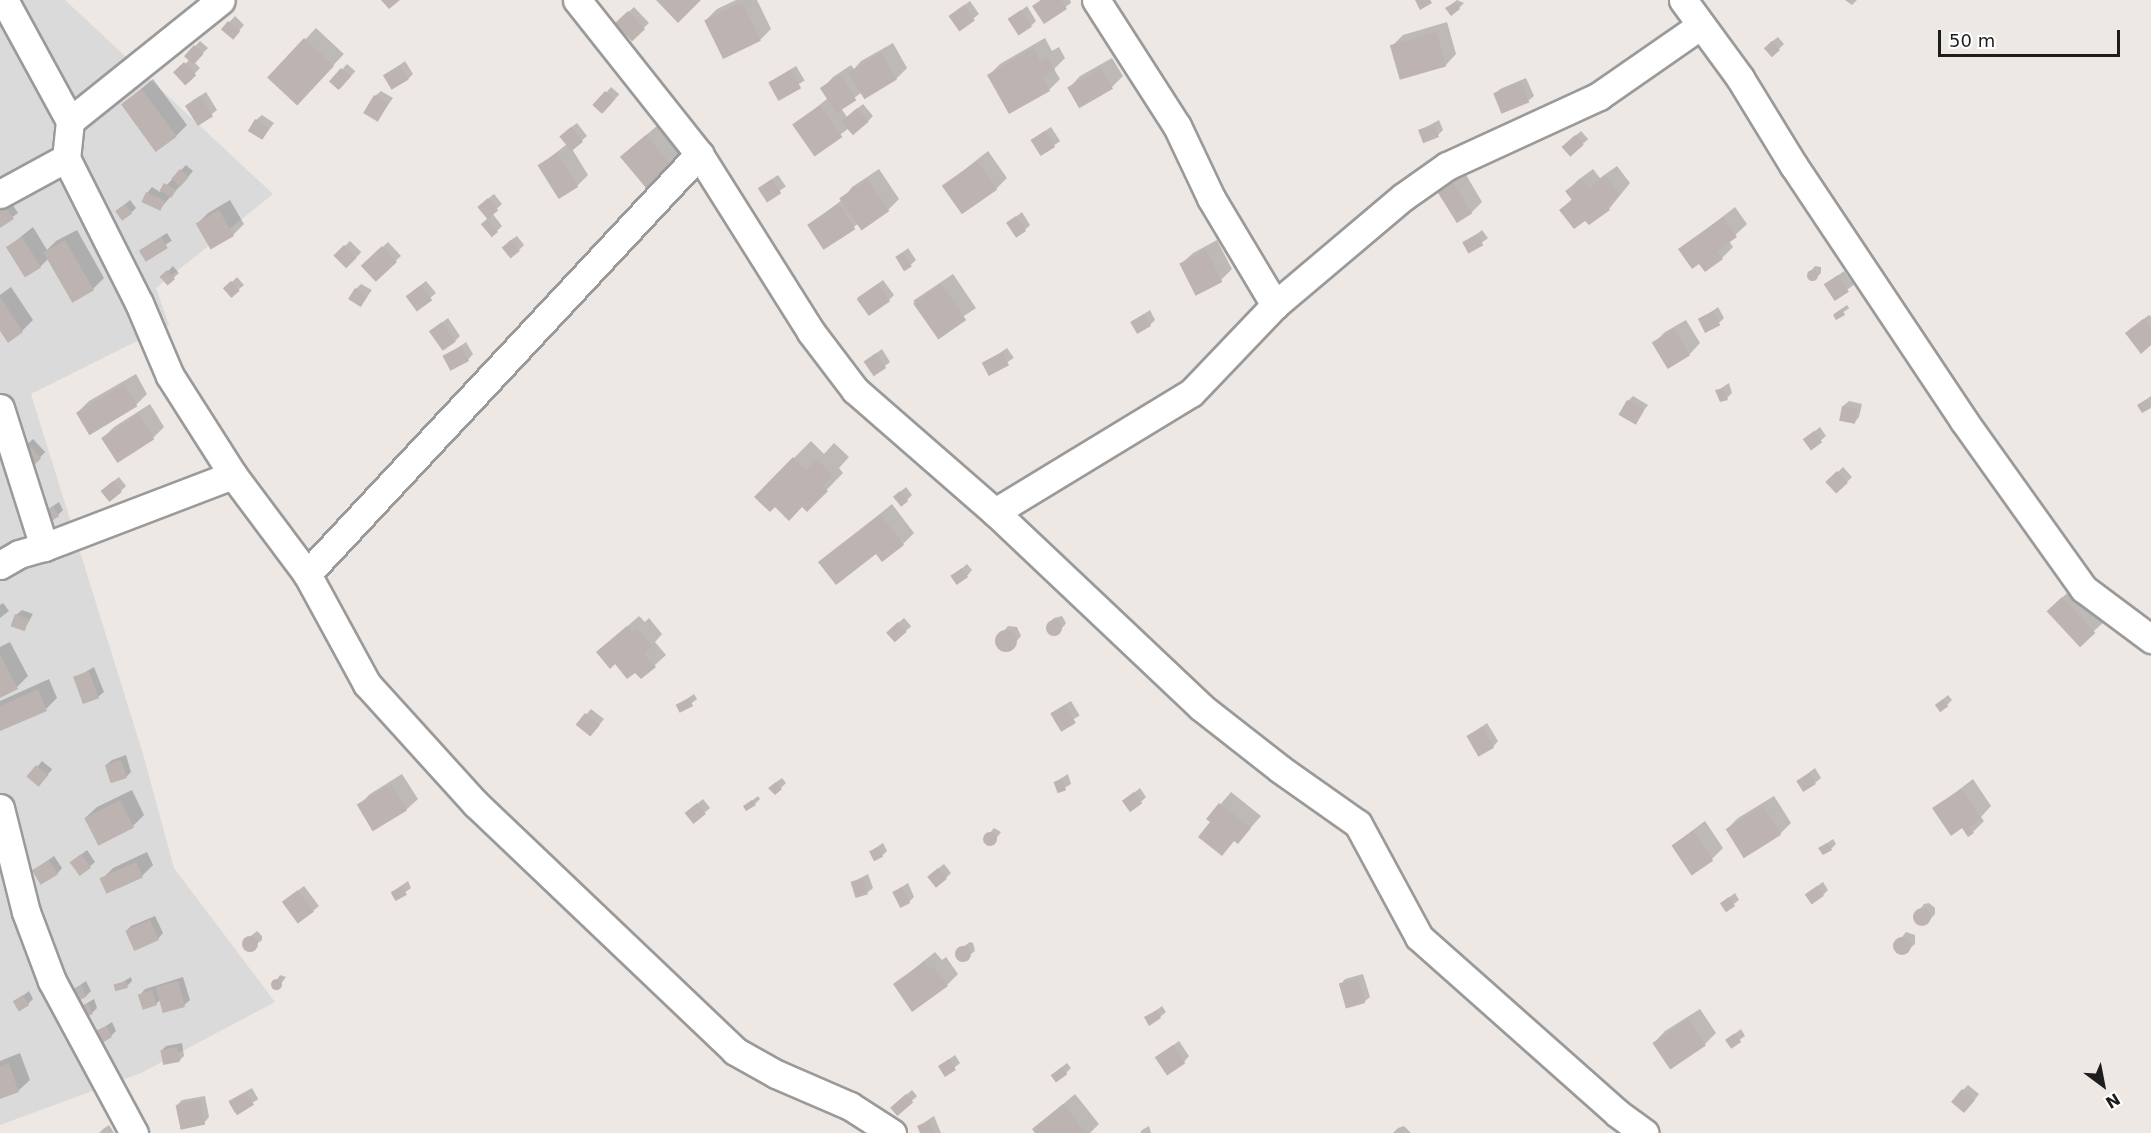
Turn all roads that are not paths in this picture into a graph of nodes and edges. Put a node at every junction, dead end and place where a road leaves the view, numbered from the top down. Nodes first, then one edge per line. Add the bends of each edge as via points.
1 (3, 0) edge
2 (220, 0) edge
3 (577, 0) edge
4 (1096, 0) edge
5 (1683, 0) edge
6 (1701, 25) junction
7 (70, 121) junction
8 (699, 154) junction
9 (66, 158) junction
10 (0, 195) edge
11 (1275, 304) junction
12 (0, 408) edge
13 (233, 475) junction
14 (995, 512) junction
15 (44, 547) junction
16 (0, 565) edge
17 (307, 574) junction
18 (2151, 639) edge
19 (0, 808) edge
20 (134, 1133) edge
21 (892, 1133) edge
22 (1645, 1133) edge

1 - 7 street
2 - 7 street
3 - 8 street
4 - 11 street via 1177,126 1216,208
5 - 6 street
6 - 11 street via 1599,96 1447,166 1403,197
6 - 18 street via 1740,78 1964,421 2084,589
7 - 9 street
8 - 14 street via 811,332 855,390
8 - 17 street
9 - 10 street
9 - 13 street via 139,303 170,376
11 - 14 street via 1191,393
12 - 15 street
13 - 15 street
13 - 17 street
14 - 22 street via 1201,707 1358,824 1419,937 1617,1113
15 - 16 street
17 - 21 street via 367,684 476,804 735,1051 776,1074 850,1106
19 - 20 street via 26,912 52,981

